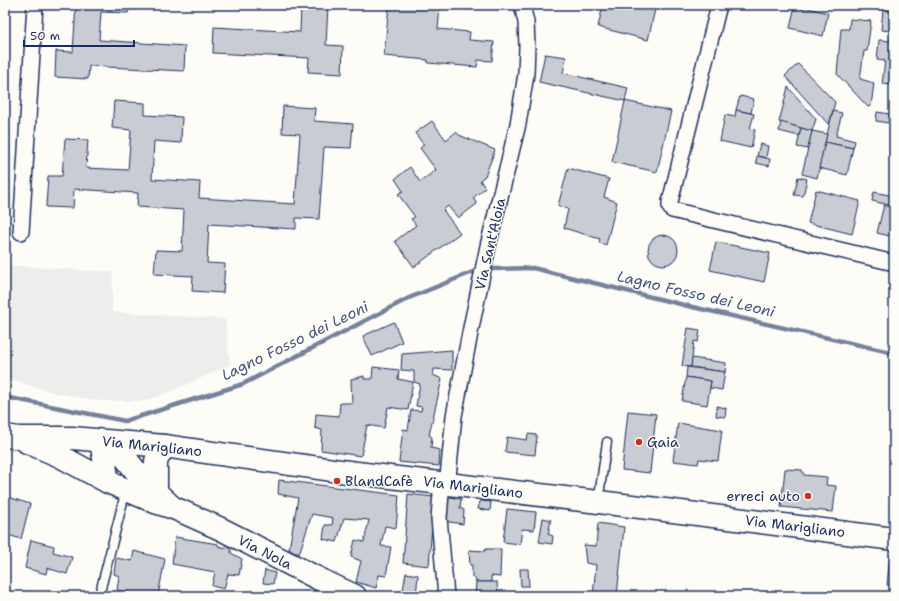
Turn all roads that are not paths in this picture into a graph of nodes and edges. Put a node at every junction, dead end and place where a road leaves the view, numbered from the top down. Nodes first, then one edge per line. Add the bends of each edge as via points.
1 (35, 5) edge
2 (522, 5) edge
3 (719, 5) edge
4 (21, 232) dead end
5 (894, 263) edge
6 (12, 437) edge
7 (107, 441) junction
8 (607, 442) dead end
9 (164, 446) junction
10 (446, 484) junction
11 (117, 486) junction
12 (156, 492) junction
13 (598, 502) junction
14 (174, 508) junction
15 (894, 539) edge
16 (99, 596) edge
17 (356, 596) edge
18 (446, 596) edge

1 - 4 street
2 - 10 street, Via Sant'Aloia via 528,46 522,102 471,328 454,416
3 - 5 street via 670,202 672,210
6 - 7 street, Via Marigliano
6 - 11 street, Via Nola via 60,456
7 - 9 street, Via Marigliano
7 - 11 street
7 - 12 street, Via Nola
8 - 13 lane
9 - 10 street, Via Marigliano
9 - 12 street via 156,461
10 - 13 street, Via Marigliano
10 - 18 street, Via Sant'Aloia via 441,493 439,518
11 - 14 street, Via Nola
11 - 16 lane
12 - 14 street, Via Nola
13 - 15 street, Via Marigliano
14 - 17 street, Via Nola

